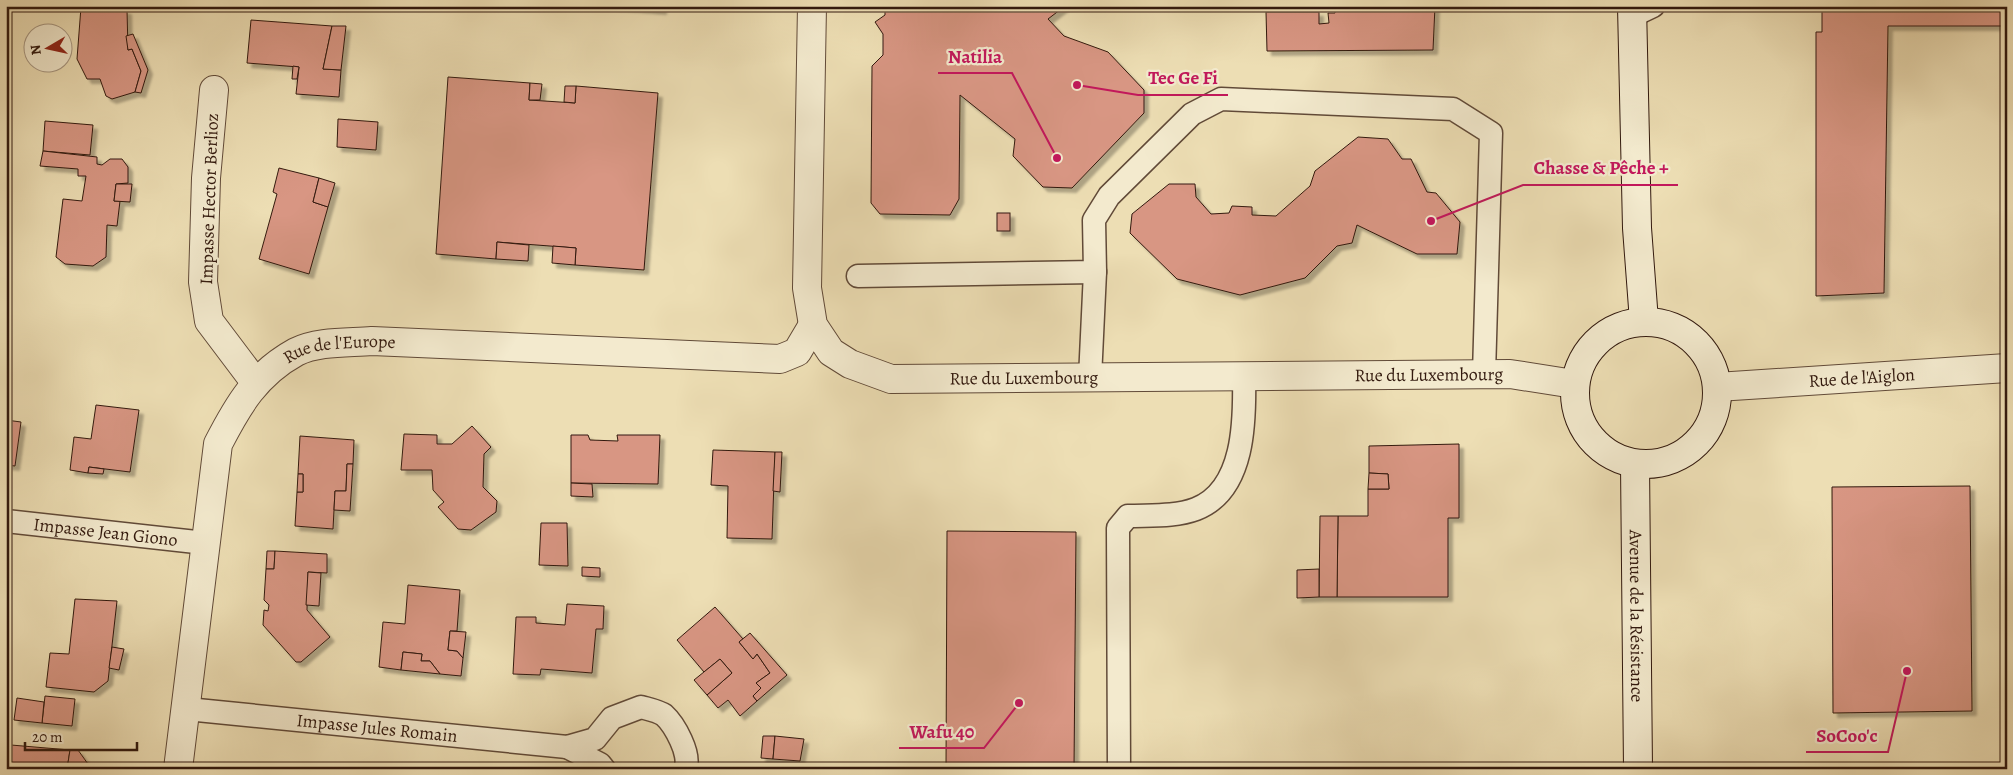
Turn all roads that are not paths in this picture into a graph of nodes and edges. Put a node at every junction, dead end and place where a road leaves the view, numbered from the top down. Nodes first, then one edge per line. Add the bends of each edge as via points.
1 (812, 6) edge
2 (1639, 10) edge
3 (214, 90) dead end
4 (1095, 272) junction
5 (858, 276) dead end
6 (1644, 321) junction
7 (813, 324) junction
8 (2007, 368) edge
9 (1484, 374) junction
10 (1244, 376) junction
11 (1090, 378) junction
12 (255, 382) junction
13 (1574, 384) junction
14 (1717, 387) junction
15 (1635, 464) junction
16 (6, 521) edge
17 (205, 543) junction
18 (187, 709) junction
19 (567, 747) junction
20 (178, 769) edge
21 (604, 769) edge
22 (685, 769) edge
23 (1118, 769) edge
24 (1638, 769) edge

1 - 7 street, Rue du Luxembourg via 807,288
2 - 6 street via 1637,228
3 - 12 street, Impasse Hector Berlioz via 206,178 204,282 209,321
4 - 5 lane
4 - 9 lane via 1094,220 1109,196 1192,114 1222,99 1453,109 1491,133
4 - 11 lane
6 - 13 street via 1619,326 1598,339 1582,360
6 - 14 street via 1666,324 1685,333 1701,347 1712,366
7 - 11 street, Rue du Luxembourg via 831,352 850,364 891,379
7 - 12 street, Rue de l'Europe via 797,352 780,360 372,341 326,344 297,352
8 - 14 street, Rue de l'Aiglon
9 - 10 street, Rue du Luxembourg
9 - 13 street, Rue du Luxembourg via 1510,374
10 - 11 street, Rue du Luxembourg
10 - 23 lane via 1237,459 1230,478 1217,496 1197,508 1172,515 1128,516 1118,528
12 - 17 street, Rue de l'Europe via 218,444
13 - 15 street via 1576,412 1588,437 1609,456
14 - 15 street via 1716,408 1708,428 1695,446 1677,458 1656,464
15 - 24 street, Avenue de la Résistance
16 - 17 lane, Impasse Jean Giono
17 - 18 street, Rue de l'Europe
18 - 19 lane, Impasse Jules Romain
18 - 20 street, Rue de l'Europe
19 - 21 lane, Impasse Jules Romain
19 - 22 lane, Impasse Jules Romain via 595,739 612,718 641,707 663,714 682,740

